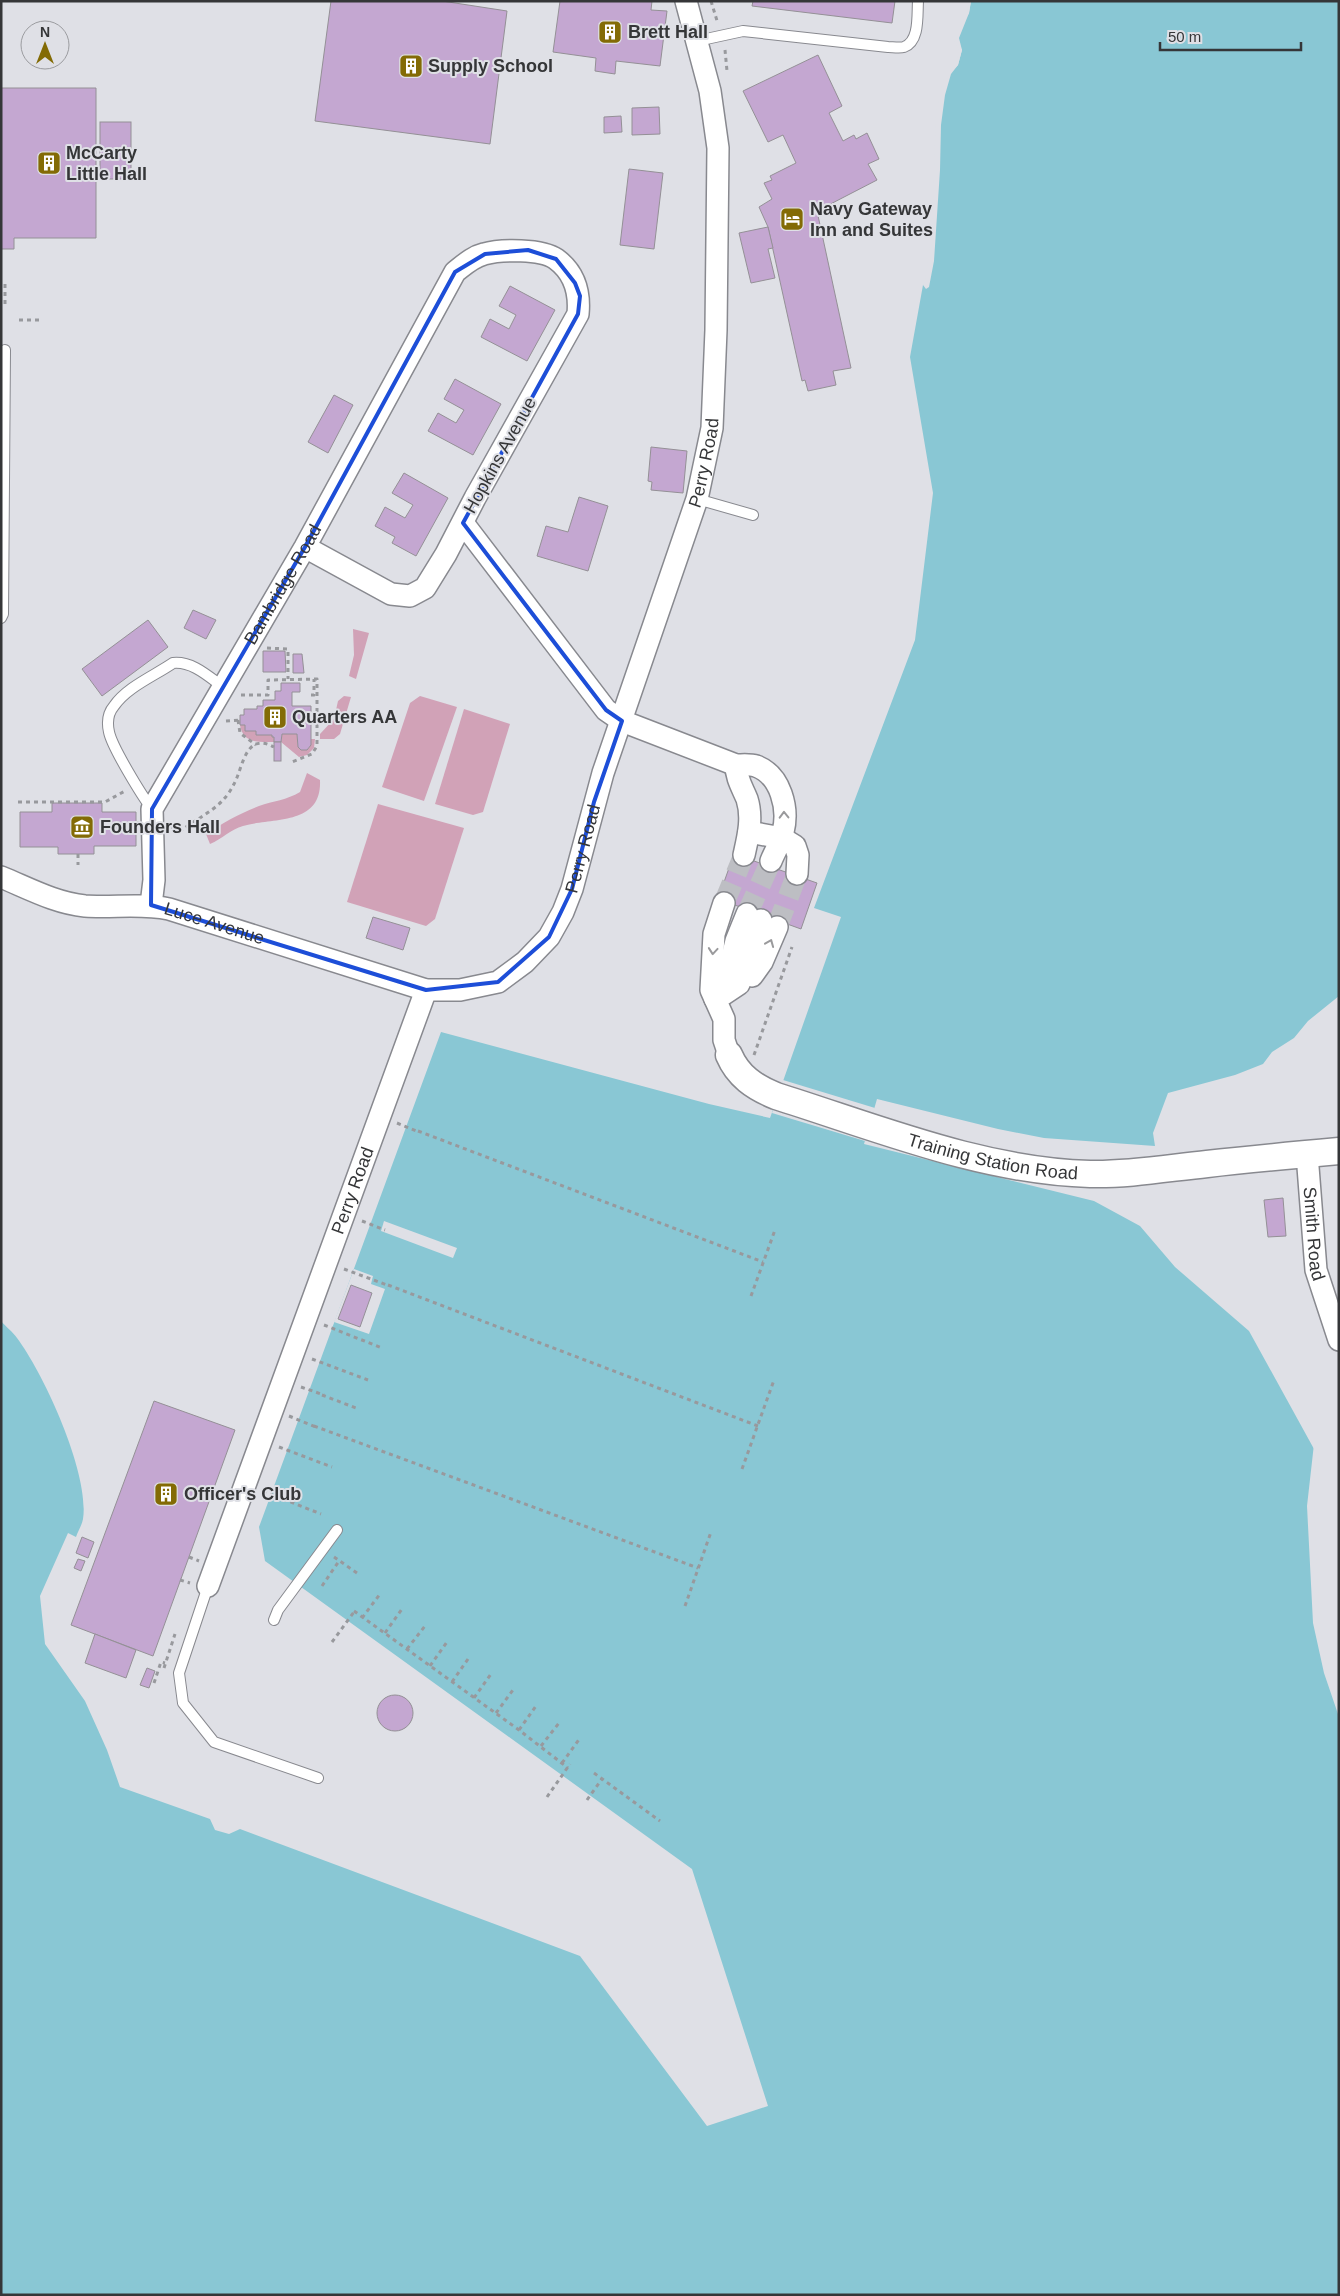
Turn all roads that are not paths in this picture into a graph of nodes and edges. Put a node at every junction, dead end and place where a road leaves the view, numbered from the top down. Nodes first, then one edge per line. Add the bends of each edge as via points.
1 (686, 1) edge
2 (918, 1) edge
3 (697, 41) junction
4 (454, 272) joint
5 (5, 350) dead end
6 (697, 499) junction
7 (753, 515) dead end
8 (462, 523) junction
9 (305, 547) junction
10 (2, 560) edge
11 (1, 618) edge
12 (231, 691) junction
13 (622, 722) junction
14 (736, 765) junction
15 (160, 815) junction
16 (749, 832) junction
17 (782, 838) junction
18 (744, 855) tunnel mouth
19 (1, 877) edge
20 (151, 905) junction
21 (757, 922) junction
22 (426, 990) junction
23 (726, 992) junction
24 (729, 1055) joint
25 (1339, 1151) edge
26 (1307, 1154) junction
27 (1339, 1340) edge
28 (337, 1530) dead end
29 (208, 1586) joint
30 (274, 1620) dead end
31 (318, 1778) dead end

1 - 3 street, Perry Road
2 - 3 lane via 916,32 904,47 743,31
3 - 6 street, Perry Road via 710,91 718,148 712,428
4 - 8 street, Hopkins Avenue via 468,260 485,254 528,250 556,259 575,283 580,296 578,314
4 - 9 street, Bambridge Road
5 - 10 lane
6 - 7 lane
6 - 13 street, Perry Road
8 - 9 street via 425,588 410,596 391,594
8 - 13 street, Hopkins Avenue via 606,710
9 - 12 street, Bambridge Road
10 - 11 lane
12 - 15 street, Bambridge Road
12 - 15 lane via 194,667 182,662 173,663 112,707 108,718 109,733 142,796
13 - 14 street
13 - 22 street, Perry Road via 594,802 572,889 549,937 525,962 498,982 460,990
14 - 16 street via 736,775 747,801
17 -> 14 street via 786,814 776,784 767,772 755,766
15 - 20 street
16 - 17 street
16 - 18 street
17 - 17 street via 783,867 798,855 795,846
19 - 20 street, Luce Avenue via 70,904
20 - 22 street, Luce Avenue
21 - 23 street via 736,941
23 -> 21 street via 747,981 762,962
21 -> 23 street, Training Station Road via 722,911 714,934 711,990
22 - 29 street, Perry Road
23 - 24 street, Training Station Road via 724,1040
24 - 26 street, Training Station Road via 742,1076 760,1090 929,1145 986,1160 1091,1174
25 - 26 street, Training Station Road
26 - 27 street, Smith Road via 1316,1270
28 - 30 lane
29 - 31 lane via 179,1673 183,1703 214,1742

